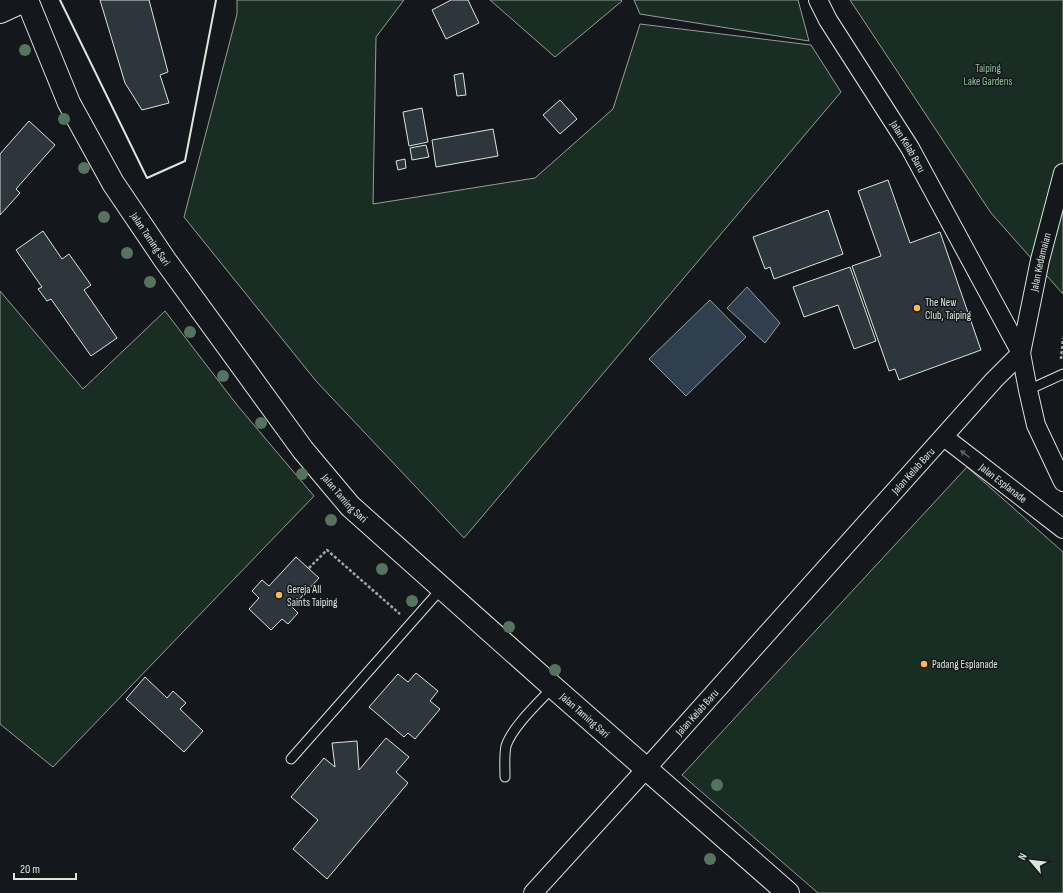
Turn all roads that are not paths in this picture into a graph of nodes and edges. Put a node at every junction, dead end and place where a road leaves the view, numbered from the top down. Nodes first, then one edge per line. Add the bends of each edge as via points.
1 (26, 0) edge
2 (818, 0) edge
3 (0, 12) edge
4 (1063, 173) edge
5 (1021, 353) junction
6 (1063, 374) edge
7 (1028, 390) junction
8 (944, 437) junction
9 (1063, 482) edge
10 (1063, 529) edge
11 (442, 588) junction
12 (553, 687) junction
13 (291, 760) dead end
14 (646, 769) junction
15 (505, 777) dead end
16 (533, 893) edge
17 (788, 893) edge

1 - 3 main road
1 - 11 main road, Jalan Taming Sari via 69,103 112,183 165,260 303,450 350,506
2 - 5 street, Jalan Kelab Baru via 828,20 910,148
4 - 5 street, Jalan Kedamaian via 1040,260
5 - 7 street
5 - 8 street, Jalan Kelab Baru
6 - 7 lane
7 - 9 street via 1036,425
10 -> 8 street, Jalan Esplanade
8 - 14 street, Jalan Kelab Baru
11 - 12 main road, Jalan Taming Sari
11 - 13 lane
12 - 14 main road, Jalan Taming Sari
12 - 15 lane via 512,734 506,746
14 - 16 street, Jalan Kelab Baru
14 - 17 main road, Jalan Taming Sari

